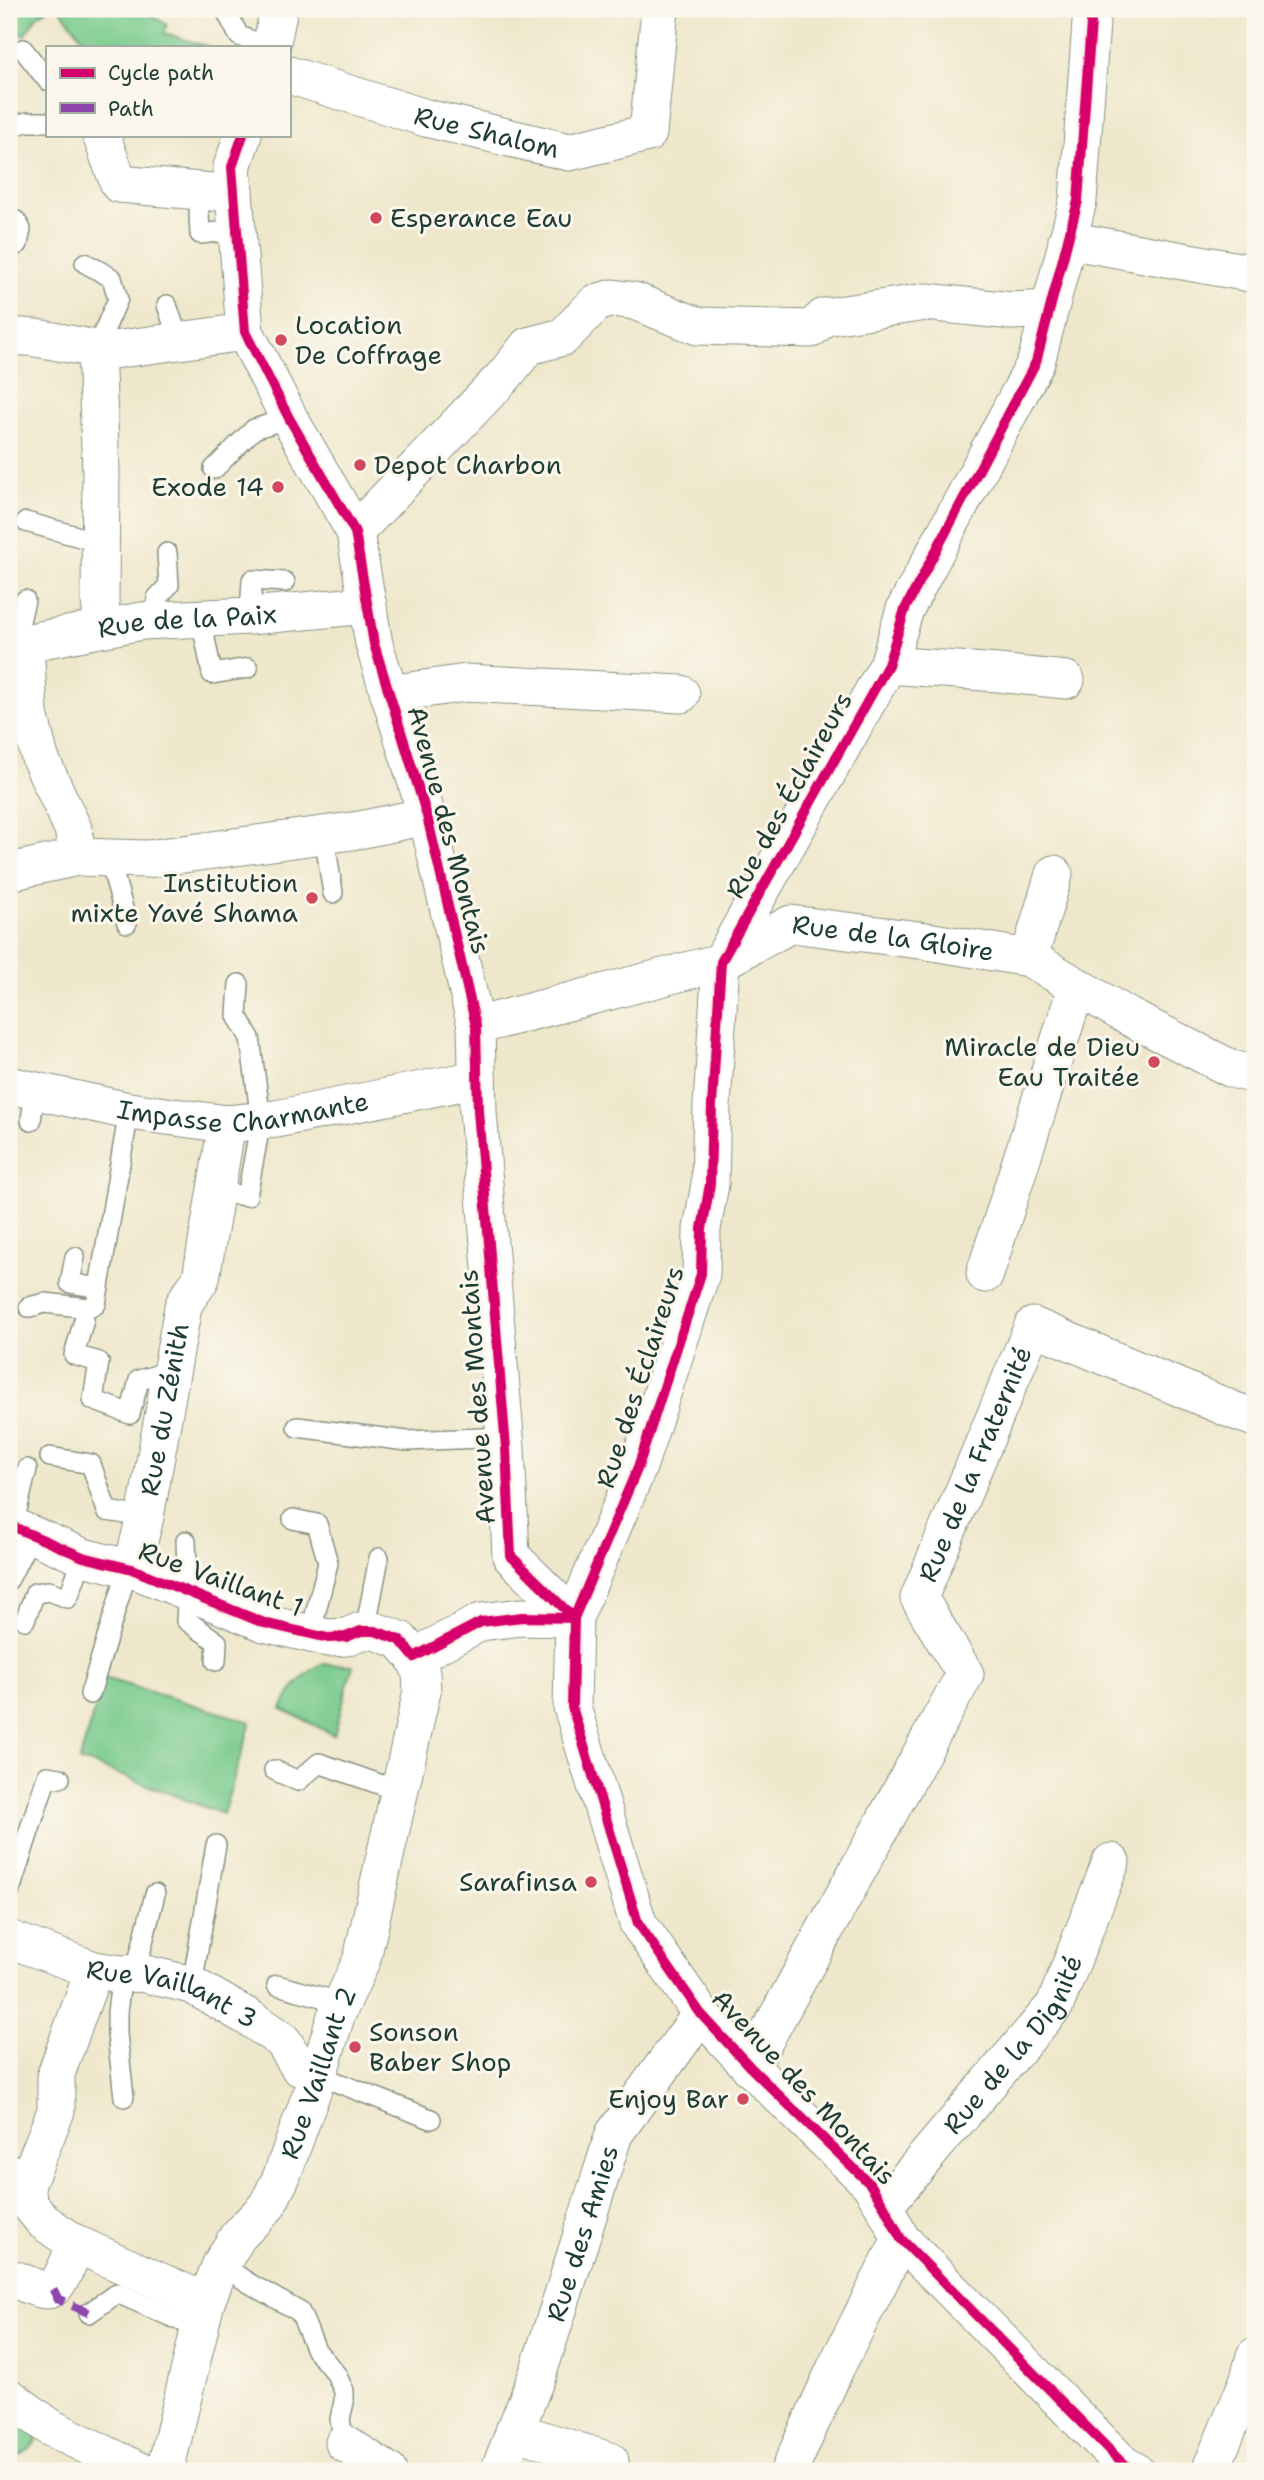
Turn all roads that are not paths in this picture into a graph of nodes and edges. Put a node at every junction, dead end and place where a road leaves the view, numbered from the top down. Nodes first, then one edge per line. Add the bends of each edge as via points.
1 (225, 9) edge
2 (279, 9) edge
3 (660, 9) edge
4 (1092, 9) edge
5 (268, 46) edge
6 (271, 46) edge
7 (23, 49) dead end
8 (290, 75) edge
9 (46, 79) edge
10 (46, 122) edge
11 (9, 127) edge
12 (101, 136) edge
13 (243, 136) edge
14 (234, 190) junction
15 (199, 213) dead end
16 (9, 220) edge
17 (237, 230) junction
18 (1067, 240) junction
19 (9, 249) edge
20 (85, 263) dead end
21 (1255, 274) edge
22 (167, 305) dead end
23 (1049, 309) junction
24 (245, 332) junction
25 (9, 337) edge
26 (180, 341) junction
27 (96, 349) junction
28 (289, 418) junction
29 (214, 469) dead end
30 (26, 522) dead end
31 (355, 532) junction
32 (100, 536) junction
33 (167, 553) dead end
34 (285, 582) dead end
35 (25, 600) dead end
36 (368, 605) junction
37 (250, 616) junction
38 (201, 618) junction
39 (158, 620) junction
40 (103, 628) junction
41 (17, 643) edge
42 (888, 666) junction
43 (248, 668) dead end
44 (1066, 680) dead end
45 (389, 694) junction
46 (681, 694) dead end
47 (427, 816) junction
48 (324, 835) junction
49 (95, 857) junction
50 (9, 872) edge
51 (1054, 874) dead end
52 (333, 894) dead end
53 (127, 923) dead end
54 (1029, 958) junction
55 (721, 962) junction
56 (239, 984) dead end
57 (1077, 986) junction
58 (476, 1026) junction
59 (1255, 1073) edge
60 (477, 1079) junction
61 (25, 1098) edge
62 (129, 1111) junction
63 (244, 1122) junction
64 (75, 1257) dead end
65 (985, 1274) dead end
66 (99, 1288) junction
67 (29, 1307) dead end
68 (84, 1320) dead end
69 (169, 1378) junction
70 (1248, 1408) edge
71 (297, 1427) dead end
72 (505, 1437) junction
73 (50, 1457) dead end
74 (27, 1469) dead end
75 (145, 1517) junction
76 (293, 1519) dead end
77 (18, 1529) edge
78 (186, 1541) dead end
79 (82, 1557) junction
80 (379, 1558) dead end
81 (132, 1569) junction
82 (9, 1579) edge
83 (188, 1591) junction
84 (574, 1618) junction
85 (25, 1620) dead end
86 (361, 1631) junction
87 (310, 1635) junction
88 (414, 1657) junction
89 (216, 1661) dead end
90 (90, 1694) dead end
91 (274, 1770) dead end
92 (60, 1778) dead end
93 (399, 1791) junction
94 (216, 1845) dead end
95 (1111, 1862) dead end
96 (9, 1893) edge
97 (155, 1894) dead end
98 (9, 1939) edge
99 (119, 1973) junction
100 (277, 1985) dead end
101 (192, 1986) junction
102 (701, 2014) junction
103 (336, 2016) junction
104 (750, 2067) junction
105 (318, 2075) junction
106 (124, 2097) dead end
107 (431, 2119) dead end
108 (18, 2194) edge
109 (884, 2206) junction
110 (901, 2239) junction
111 (76, 2244) junction
112 (221, 2264) junction
113 (9, 2278) edge
114 (89, 2313) dead end
115 (203, 2315) junction
116 (1255, 2356) edge
117 (9, 2397) edge
118 (514, 2431) junction
119 (344, 2443) joint
120 (1125, 2469) edge
121 (140, 2471) edge
122 (165, 2471) edge
123 (388, 2471) edge
124 (499, 2471) edge
125 (610, 2471) edge
126 (789, 2471) edge
127 (1210, 2471) edge

1 - 5 lane via 239,36
2 - 6 street
3 - 8 street, Rue Shalom via 648,133 569,152 426,118
4 - 18 street, Rue des Éclaireurs via 1078,201
7 - 9 lane
10 - 11 lane
12 - 14 street via 119,184
13 - 14 street, Avenue des Montais via 232,167
14 - 17 street, Avenue des Montais
15 - 17 lane via 200,234
16 - 19 lane via 21,229 18,244
17 - 24 street, Avenue des Montais
18 - 21 street
18 - 23 street, Rue des Éclaireurs
20 - 27 lane via 112,278 118,299
22 - 26 lane
23 - 31 street via 1012,311 926,302 824,317 811,329 698,326 634,301 613,298 596,303 564,337 528,346
23 - 42 street, Rue des Éclaireurs via 1036,362 905,609
24 - 26 street
24 - 28 street, Avenue des Montais
25 - 27 street via 55,339
26 - 27 street
27 - 32 street
28 - 29 lane via 254,429
28 - 31 street, Avenue des Montais
30 - 32 lane via 80,537
31 - 36 street, Avenue des Montais
32 - 40 street
33 - 39 lane via 169,585 157,598
34 - 37 lane via 252,580
35 - 41 lane
36 - 37 street, Rue de la Paix
36 - 45 street, Avenue des Montais via 373,644
37 - 38 street, Rue de la Paix
38 - 39 street, Rue de la Paix
38 - 43 lane via 212,674
39 - 40 street, Rue de la Paix
40 - 41 street, Rue de la Paix
41 - 49 street via 40,758 74,829
42 - 44 street
42 - 55 street, Rue des Éclaireurs
45 - 46 street via 466,683
45 - 47 street, Avenue des Montais
47 - 48 street
47 - 58 street, Avenue des Montais
48 - 49 street via 147,859
48 - 52 lane
49 - 50 street
49 - 53 lane via 113,872
51 - 54 street
54 - 55 street, Rue de la Gloire via 791,925
54 - 57 street, Rue de la Gloire
55 - 58 street, Rue de la Gloire
55 - 84 street, Rue des Éclaireurs via 701,1274 638,1467
56 - 63 lane via 237,1016 250,1038
57 - 59 street, Rue de la Gloire via 1232,1069
57 - 65 street
58 - 60 street, Avenue des Montais
60 - 63 street, Impasse Charmante
60 - 72 street, Avenue des Montais
61 - 62 street, Impasse Charmante
62 - 63 street, Impasse Charmante
62 - 66 lane
63 - 69 street, Rue du Zénith via 216,1192 201,1278 183,1307
64 - 66 lane via 70,1283
66 - 67 lane via 96,1304 89,1308 45,1303
68 - 69 lane via 74,1355 99,1362 93,1400 130,1414 139,1380 157,1375
69 - 75 street, Rue du Zénith
70 - 104 street, Rue de la Fraternité via 1033,1326 919,1598 965,1674
71 - 72 lane via 407,1441
72 - 84 street, Avenue des Montais via 511,1556
73 - 75 lane via 91,1464 107,1511
74 - 77 lane
75 - 81 street, Rue du Zénith
76 - 87 lane via 317,1524 328,1563
77 - 79 street, Rue Vaillant 1
77 - 82 lane
78 - 83 lane
79 - 81 street, Rue Vaillant 1
79 - 85 lane via 68,1598 49,1591 34,1594
80 - 86 lane
81 - 83 street, Rue Vaillant 1
81 - 90 lane, Rue du Zénith
83 - 87 street, Rue Vaillant 1 via 264,1623
83 - 89 lane via 186,1620 217,1642
84 - 88 street via 481,1622
84 - 102 street, Avenue des Montais via 572,1707 638,1923
86 - 87 street, Rue Vaillant 1 via 346,1637
86 - 88 street, Rue Vaillant 1 via 400,1640
88 - 93 street, Rue Vaillant 2 via 422,1690
91 - 93 lane via 298,1781 319,1763
92 - 96 lane via 47,1776
93 - 103 street, Rue Vaillant 2 via 362,1959
94 - 101 lane
95 - 109 street, Rue de la Dignité via 1055,2005
97 - 99 lane via 138,1962
98 - 99 street, Rue Vaillant 3
99 - 101 street, Rue Vaillant 3
99 - 106 lane via 117,2034
99 - 108 street via 56,2074 56,2111
100 - 103 lane via 325,1998
101 - 105 street, Rue Vaillant 3 via 283,2041 299,2067
102 - 104 street, Avenue des Montais
102 - 118 street, Rue des Amies via 614,2134 538,2372
103 - 105 street, Rue Vaillant 2
104 - 109 street, Avenue des Montais via 870,2184
105 - 107 lane
105 - 112 street, Rue Vaillant 2 via 267,2206 238,2236
108 - 111 street via 44,2222
109 - 110 street, Avenue des Montais
110 - 120 street, Avenue des Montais
110 - 126 street
111 - 113 street via 54,2289
111 - 115 street
112 - 115 street, Rue Vaillant 2
112 - 119 lane via 300,2312 312,2343 344,2391 340,2419
114 - 115 lane via 117,2293
115 - 122 street, Rue Vaillant 2
116 - 127 street
117 - 121 street via 51,2428
118 - 124 street, Rue des Amies
118 - 125 street via 610,2461
119 - 123 street

